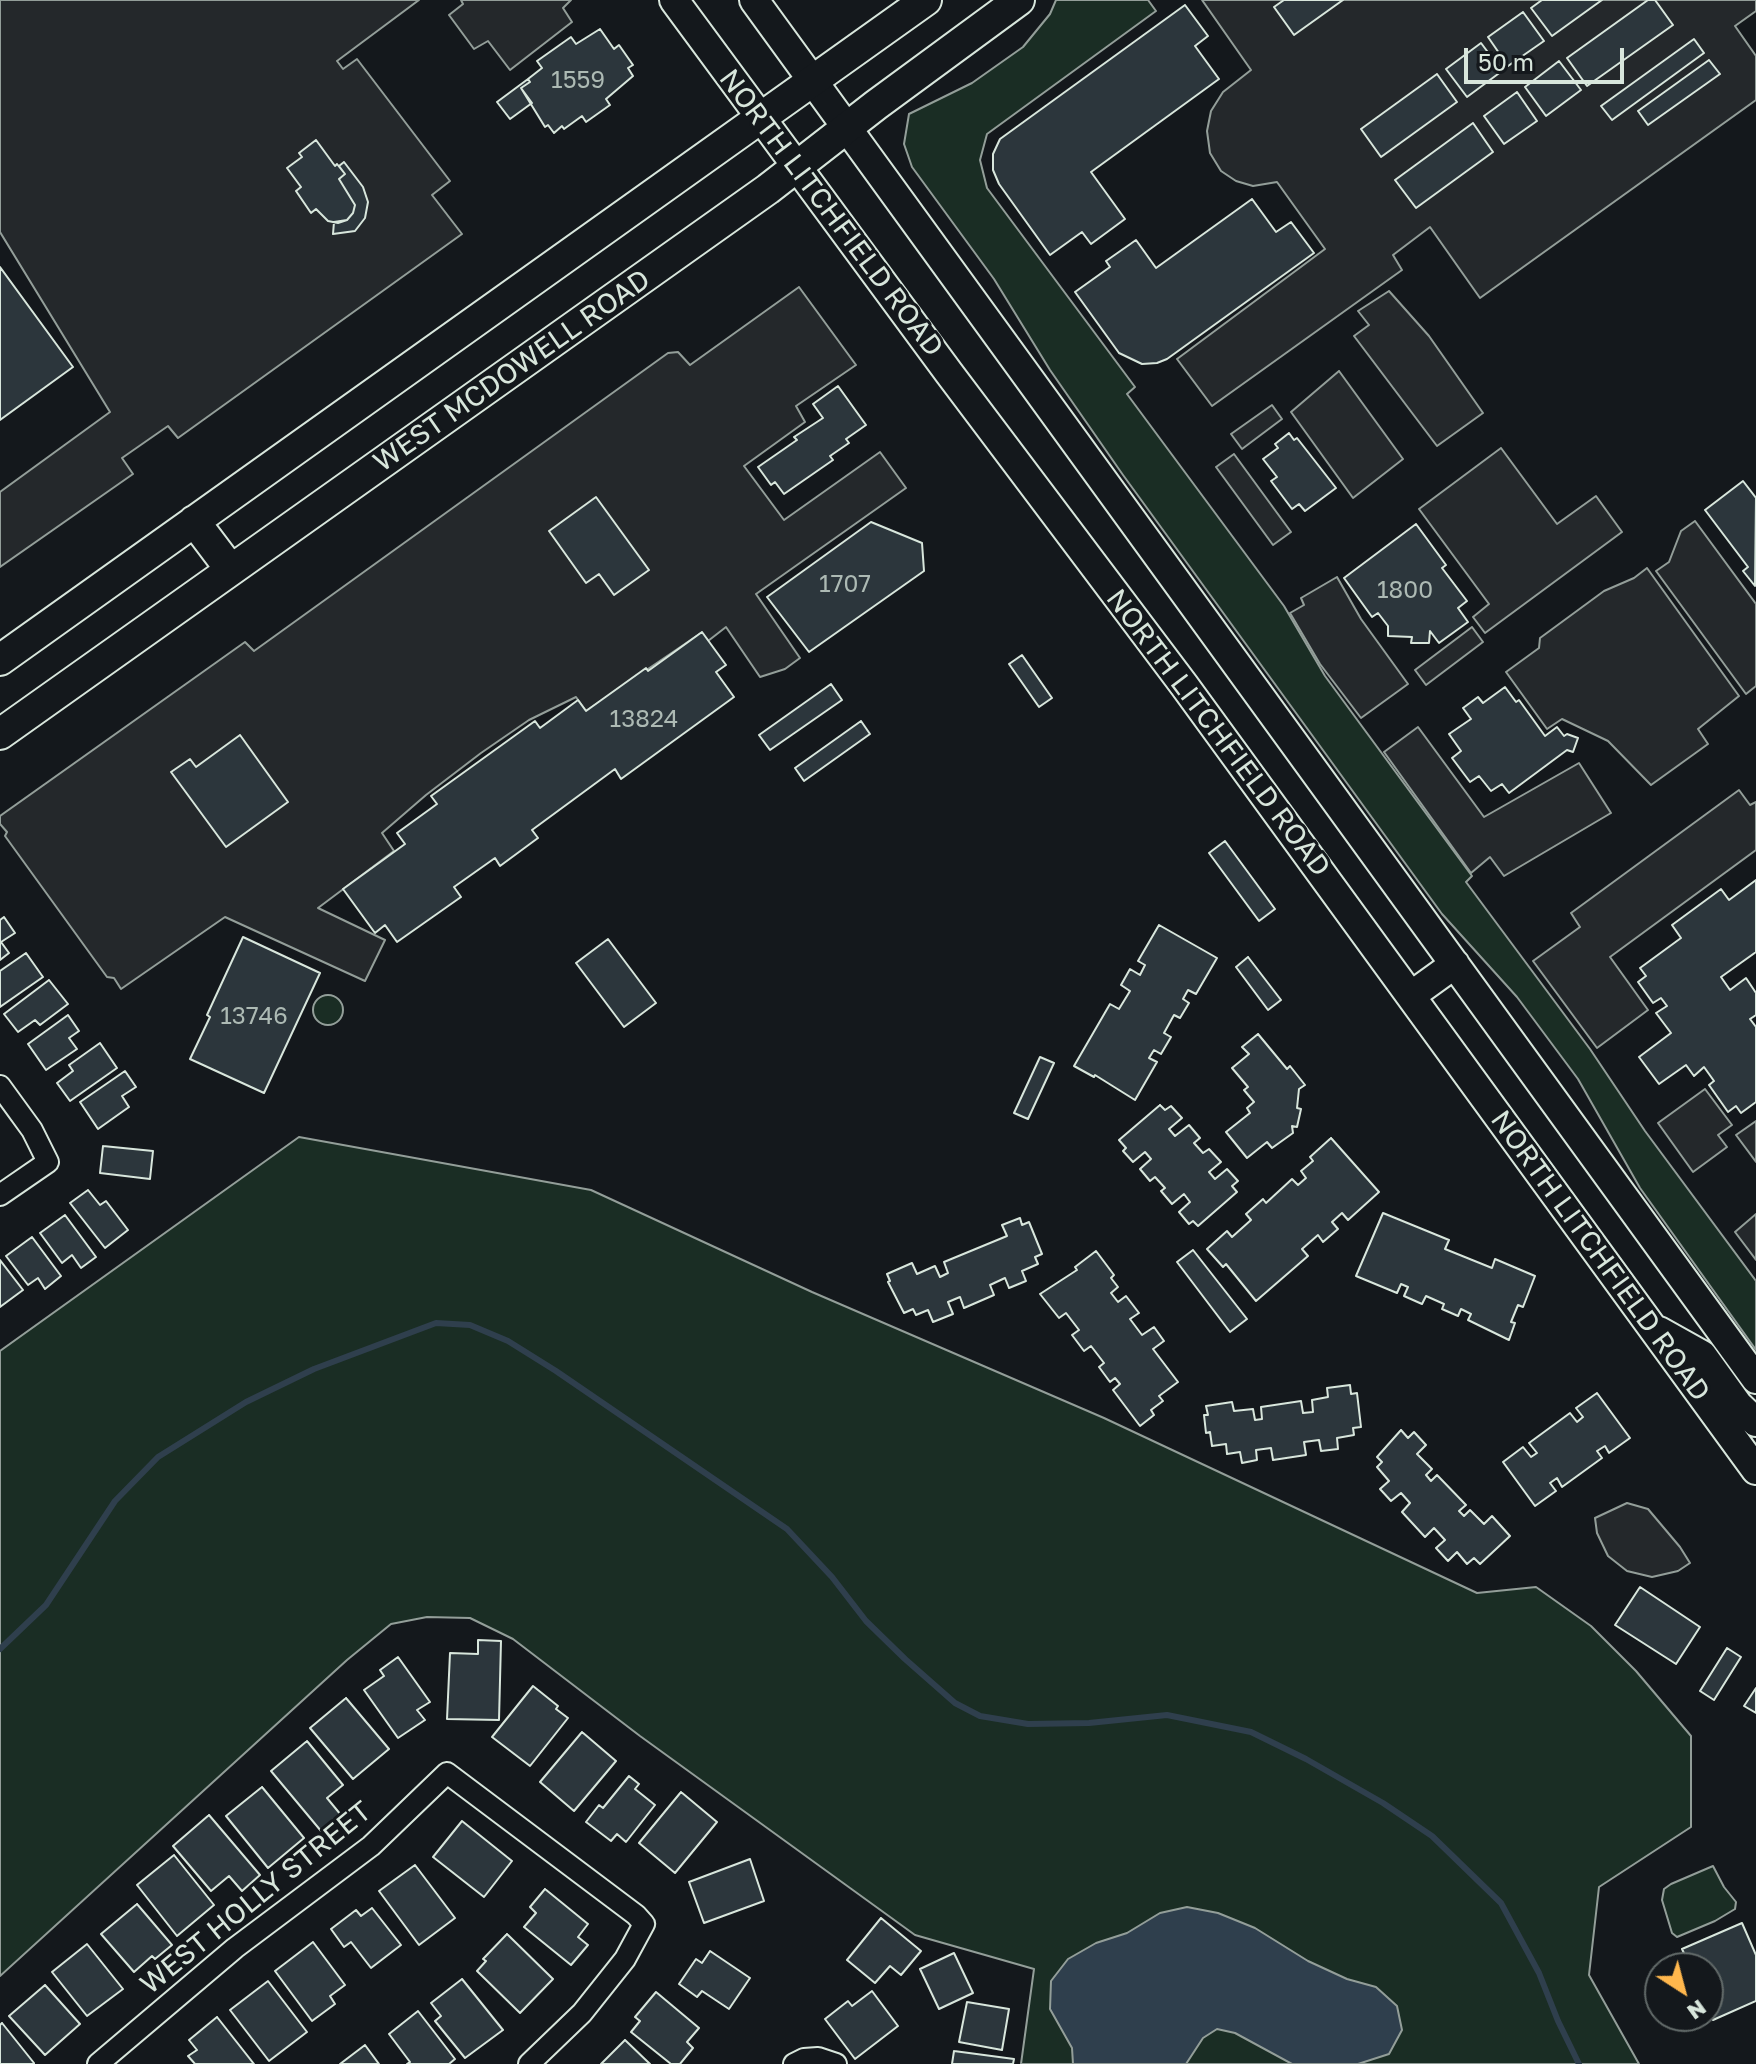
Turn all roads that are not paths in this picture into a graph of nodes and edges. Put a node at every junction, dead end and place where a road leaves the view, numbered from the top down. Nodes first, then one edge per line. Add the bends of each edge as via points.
1 (674, 0) edge
2 (754, 0) edge
3 (926, 0) edge
4 (1019, 0) edge
5 (814, 80) junction
6 (760, 118) junction
7 (848, 128) junction
8 (797, 168) junction
9 (194, 521) junction
10 (231, 570) junction
11 (0, 660) edge
12 (0, 734) edge
13 (1455, 964) junction
14 (1412, 995) junction
15 (0, 1086) edge
16 (0, 1195) edge
17 (1651, 1327) junction
18 (1756, 1379) edge
19 (1756, 1422) edge
20 (1756, 1469) edge
21 (98, 2064) edge
22 (529, 2064) edge
23 (794, 2064) edge
24 (836, 2064) edge

1 - 6 main road, NORTH LITCHFIELD ROAD
2 - 5 main road, NORTH LITCHFIELD ROAD
3 - 5 main road
4 - 7 main road, WEST MCDOWELL ROAD
5 - 6 main road
5 - 7 main road, NORTH LITCHFIELD ROAD
6 - 8 main road, NORTH LITCHFIELD ROAD
6 - 9 main road
7 - 8 main road, WEST MCDOWELL ROAD
7 - 13 main road, NORTH LITCHFIELD ROAD
8 - 10 main road, WEST MCDOWELL ROAD
8 - 14 main road, NORTH LITCHFIELD ROAD
9 - 10 main road
9 - 11 main road
10 - 12 main road, WEST MCDOWELL ROAD
13 - 14 main road
13 - 18 main road, NORTH LITCHFIELD ROAD
14 - 17 main road, NORTH LITCHFIELD ROAD
15 - 16 street via 48,1162
17 - 19 main road via 1702,1355
17 - 20 main road, NORTH LITCHFIELD ROAD
21 - 22 street, WEST HOLLY STREET via 235,1948 371,1846 447,1773 644,1924 625,1959 582,2013
23 - 24 street via 818,2058

